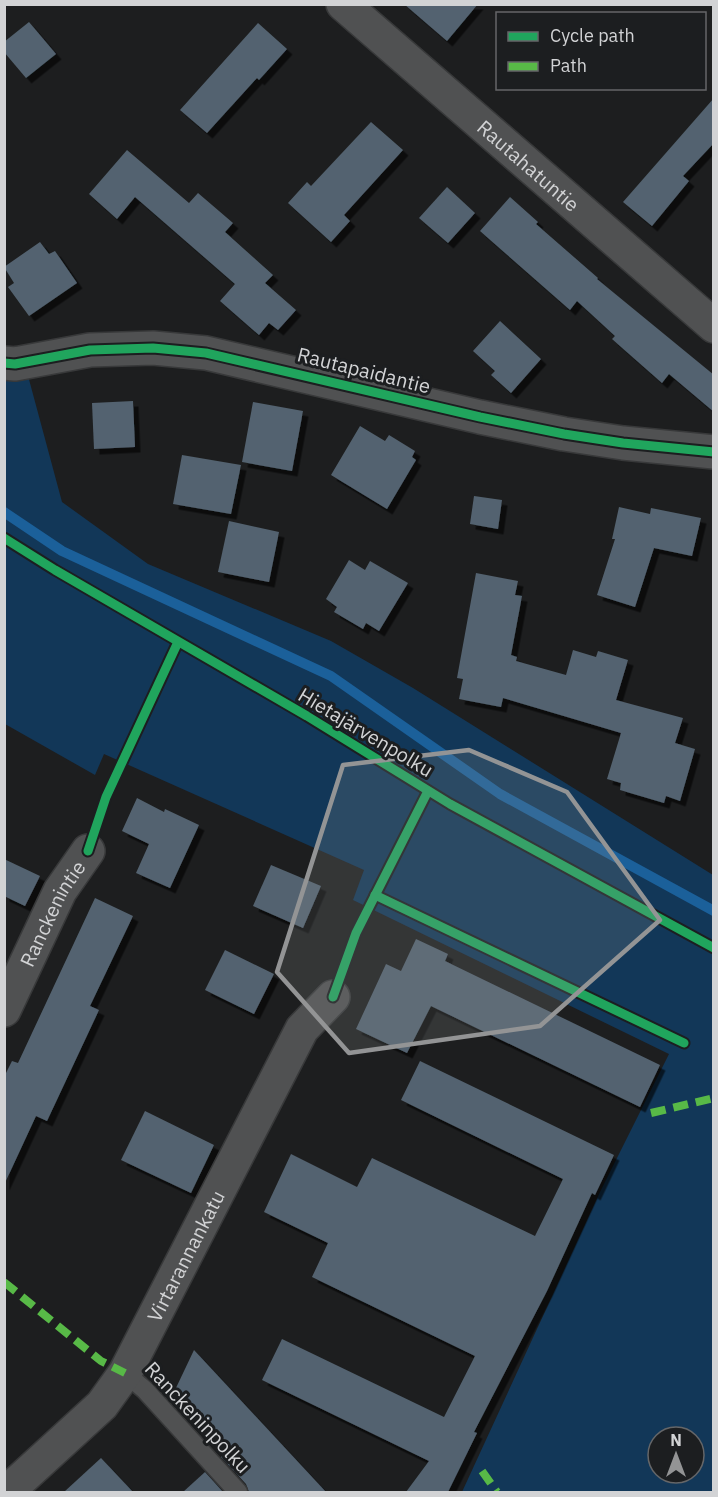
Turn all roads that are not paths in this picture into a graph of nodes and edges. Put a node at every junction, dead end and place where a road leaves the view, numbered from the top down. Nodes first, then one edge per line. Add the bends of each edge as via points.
1 (344, 4) edge
2 (714, 326) edge
3 (4, 363) edge
4 (714, 452) edge
5 (88, 851) dead end
6 (333, 997) dead end
7 (4, 1010) edge
8 (125, 1372) junction
9 (7, 1492) edge
10 (238, 1492) edge

1 - 2 street, Rautahatuntie
3 - 4 street, Rautapaidantie via 90,350 153,348 206,352 564,434
5 - 7 street, Ranckenintie via 60,891
6 - 8 street, Virtarannankatu via 302,1029
8 - 9 street, Virtarannankatu via 102,1405
8 - 10 lane, Ranckeninpolku

